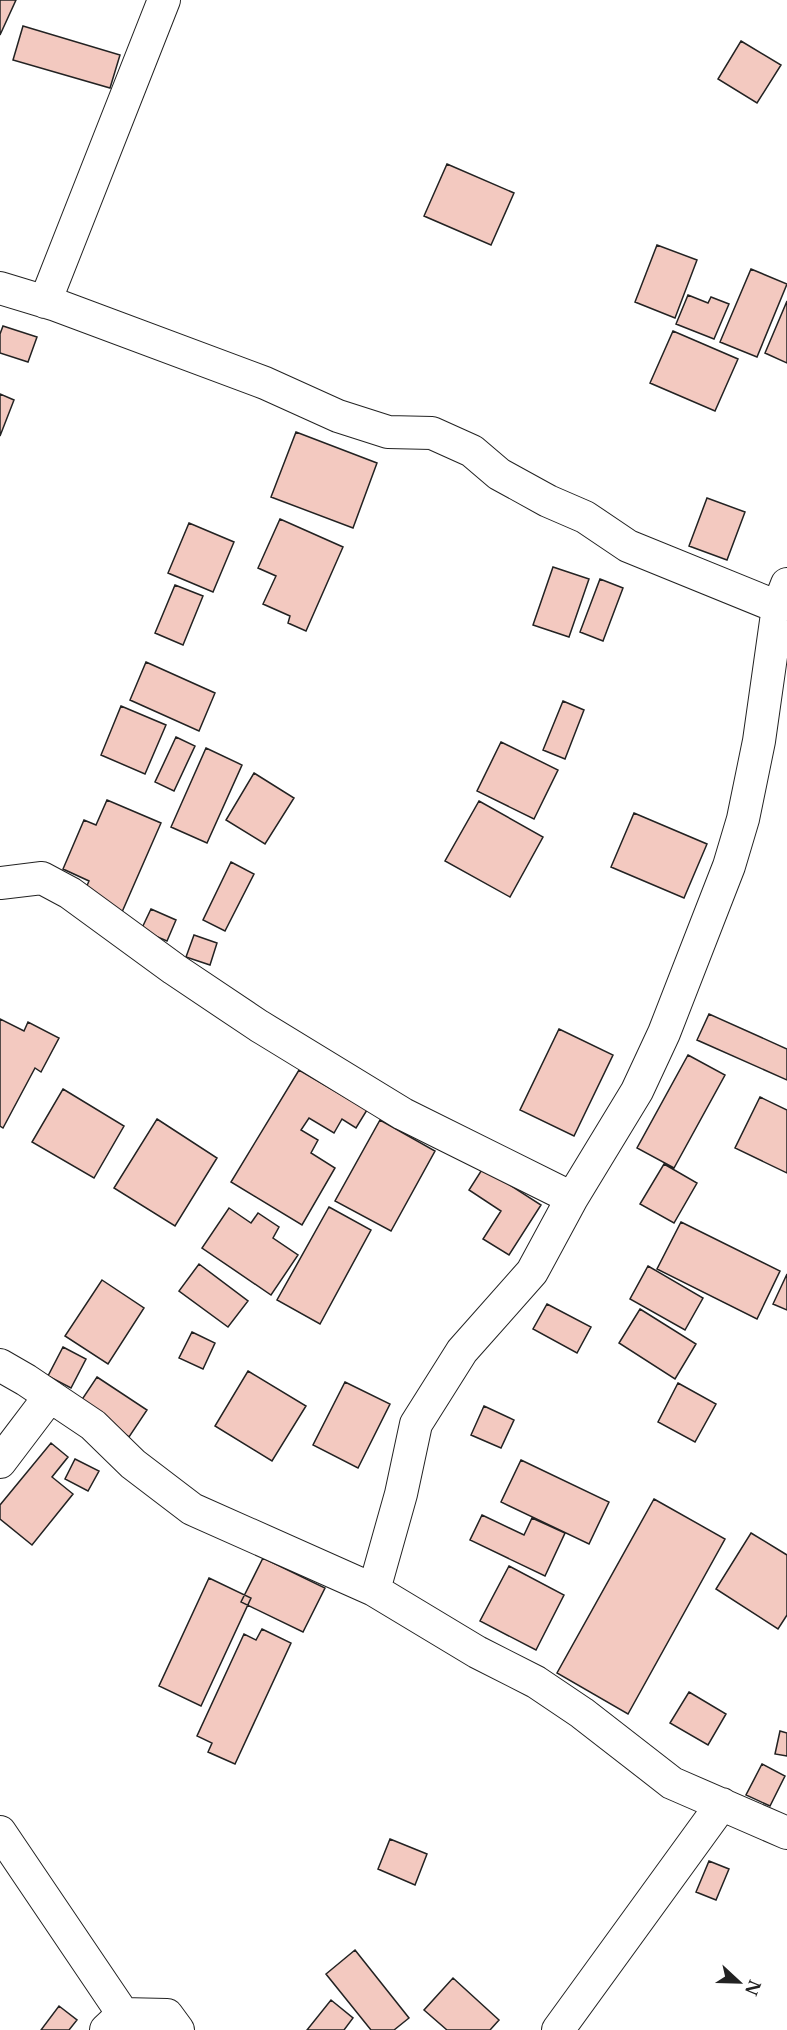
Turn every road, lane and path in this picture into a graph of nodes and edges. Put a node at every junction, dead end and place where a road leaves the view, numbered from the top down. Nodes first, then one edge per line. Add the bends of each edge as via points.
1 (164, 0) edge
2 (0, 288) edge
3 (45, 302) junction
4 (782, 595) edge
5 (0, 884) edge
6 (572, 1198) junction
7 (0, 1365) edge
8 (50, 1396) junction
9 (0, 1462) edge
10 (374, 1590) junction
11 (722, 1804) junction
12 (0, 1833) edge
13 (787, 1833) edge
14 (115, 2022) edge
15 (177, 2030) edge
16 (558, 2030) edge

1 - 3 street
2 - 3 street
3 - 4 street via 265,383 338,416 388,432 432,433 472,451 500,474 585,517 628,546
4 - 6 street via 759,741 729,866 642,1082
5 - 6 street via 42,878 70,893 259,1026 403,1114
6 - 10 street via 532,1272 462,1351 416,1424
7 - 8 street
8 - 9 street
8 - 10 street via 93,1425 133,1464 192,1509
10 - 11 street via 477,1652 536,1682 672,1783
11 - 13 street
11 - 16 street
12 - 14 street
14 - 15 street via 167,2015

